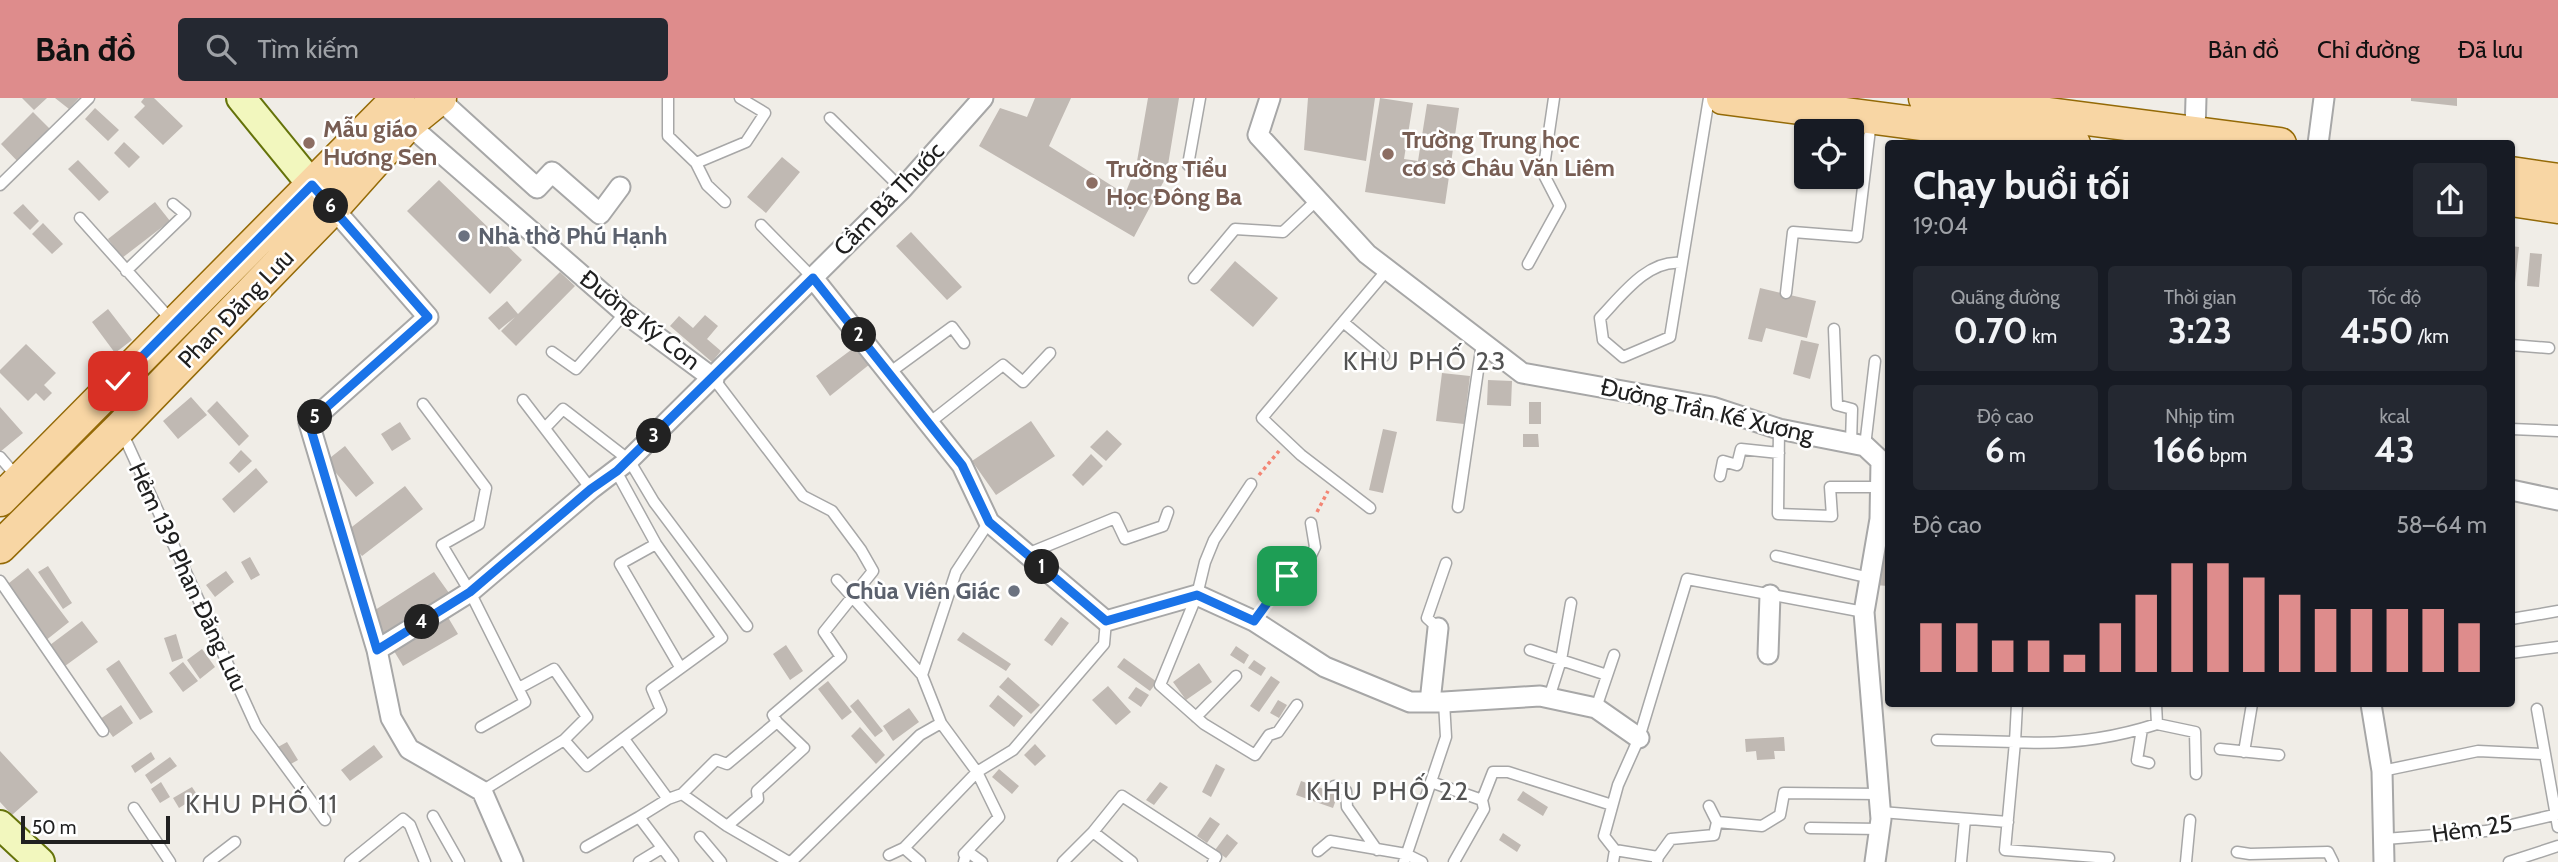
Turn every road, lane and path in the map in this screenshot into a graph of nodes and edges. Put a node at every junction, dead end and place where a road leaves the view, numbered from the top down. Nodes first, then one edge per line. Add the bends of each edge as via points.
1 (89, 98) edge
2 (241, 98) edge
3 (440, 98) edge
4 (668, 98) edge
5 (740, 98) edge
6 (983, 98) edge
7 (1200, 98) edge
8 (1270, 98) edge
9 (1554, 98) edge
10 (1709, 98) edge
11 (1723, 98) edge
12 (2196, 98) edge
13 (2323, 98) edge
14 (403, 111) edge
15 (1872, 117) junction
16 (830, 118) dead end
17 (1932, 120) edge
18 (2007, 129) edge
19 (2195, 132) junction
20 (2056, 140) edge
21 (2252, 140) edge
22 (2318, 140) edge
23 (696, 163) junction
24 (1188, 165) dead end
25 (2515, 174) edge
26 (2, 178) edge
27 (2558, 180) edge
28 (312, 185) junction
29 (620, 187) dead end
30 (902, 189) junction
31 (1318, 199) junction
32 (2515, 201) edge
33 (725, 202) dead end
34 (173, 204) dead end
35 (2558, 207) edge
36 (333, 208) junction
37 (79, 219) dead end
38 (761, 225) dead end
39 (1681, 263) junction
40 (1528, 264) dead end
41 (1387, 270) junction
42 (126, 271) junction
43 (813, 278) junction
44 (1194, 278) dead end
45 (1786, 293) dead end
46 (625, 313) junction
47 (1343, 322) junction
48 (174, 324) junction
49 (1834, 330) dead end
50 (1482, 342) junction
51 (964, 343) dead end
52 (2515, 345) edge
53 (2549, 348) dead end
54 (552, 352) dead end
55 (1049, 353) dead end
56 (1384, 355) dead end
57 (1875, 361) dead end
58 (889, 373) junction
59 (713, 379) junction
60 (523, 400) dead end
61 (423, 404) dead end
62 (929, 423) junction
63 (120, 428) junction
64 (544, 428) junction
65 (1779, 429) junction
66 (2515, 429) edge
67 (2558, 431) edge
68 (1286, 442) junction
69 (1858, 445) junction
70 (1779, 453) junction
71 (623, 466) junction
72 (1720, 476) dead end
73 (7, 479) edge
74 (1334, 480) junction
75 (1251, 484) joint
76 (1881, 487) junction
77 (591, 489) junction
78 (2515, 490) edge
79 (2558, 500) edge
80 (1458, 507) dead end
81 (1370, 508) dead end
82 (1168, 512) dead end
83 (1884, 519) edge
84 (989, 522) junction
85 (1311, 523) joint
86 (656, 544) junction
87 (0, 547) edge
88 (1027, 554) junction
89 (1776, 556) dead end
90 (1446, 563) dead end
91 (1283, 564) dead end
92 (1287, 576) junction
93 (1870, 578) junction
94 (837, 580) dead end
95 (0, 581) edge
96 (470, 592) junction
97 (1197, 595) junction
98 (1770, 595) junction
99 (852, 597) junction
100 (1571, 603) dead end
101 (2558, 611) edge
102 (1864, 612) junction
103 (2515, 618) edge
104 (1106, 621) junction
105 (1254, 621) junction
106 (747, 626) dead end
107 (1438, 628) joint
108 (2558, 647) edge
109 (377, 650) junction
110 (1530, 650) dead end
111 (2515, 652) edge
112 (1768, 654) dead end
113 (1614, 655) dead end
114 (1561, 660) junction
115 (680, 667) junction
116 (922, 675) junction
117 (1607, 675) junction
118 (1236, 676) dead end
119 (519, 688) junction
120 (1549, 698) junction
121 (1437, 702) junction
122 (1297, 705) dead end
123 (2017, 707) edge
124 (2156, 707) edge
125 (2252, 707) edge
126 (2371, 707) edge
127 (1596, 708) junction
128 (2537, 709) dead end
129 (1196, 718) junction
130 (777, 722) junction
131 (941, 723) junction
132 (2157, 724) junction
133 (481, 727) dead end
134 (2142, 729) junction
135 (103, 731) dead end
136 (1639, 738) junction
137 (624, 739) junction
138 (564, 740) junction
139 (1937, 740) dead end
140 (2015, 743) junction
141 (2220, 749) dead end
142 (2244, 752) junction
143 (2543, 754) junction
144 (2279, 755) dead end
145 (2149, 763) dead end
146 (2382, 771) junction
147 (977, 772) junction
148 (2196, 774) dead end
149 (1431, 782) junction
150 (1334, 786) dead end
151 (482, 791) junction
152 (682, 794) junction
153 (668, 799) junction
154 (1482, 800) junction
155 (1612, 805) junction
156 (1709, 806) dead end
157 (134, 808) dead end
158 (1880, 812) junction
159 (2556, 814) edge
160 (433, 816) dead end
161 (639, 817) junction
162 (1965, 819) junction
163 (325, 820) dead end
164 (2190, 820) dead end
165 (1717, 822) junction
166 (2008, 822) junction
167 (0, 825) edge
168 (727, 826) junction
169 (2558, 827) edge
170 (1810, 828) dead end
171 (1093, 832) junction
172 (700, 837) dead end
173 (2385, 839) junction
174 (236, 842) dead end
175 (2558, 846) edge
176 (586, 847) dead end
177 (662, 848) junction
178 (904, 848) junction
179 (1377, 849) junction
180 (1318, 850) dead end
181 (1615, 850) junction
182 (967, 851) junction
183 (2237, 852) dead end
184 (889, 855) dead end
185 (1405, 858) edge
186 (2109, 858) dead end
187 (508, 860) edge
188 (1658, 860) edge
189 (40, 862) edge
190 (170, 862) edge
191 (209, 862) edge
192 (349, 862) edge
193 (425, 862) edge
194 (458, 862) edge
195 (639, 862) edge
196 (673, 862) edge
197 (722, 862) edge
198 (790, 862) edge
199 (920, 862) edge
200 (958, 862) edge
201 (964, 862) edge
202 (982, 862) edge
203 (1063, 862) edge
204 (1132, 862) edge
205 (1213, 862) edge
206 (1422, 862) edge
207 (1454, 862) edge
208 (1613, 862) edge
209 (1875, 862) edge
210 (1961, 862) edge
211 (2186, 862) edge
212 (2333, 862) edge
213 (2384, 862) edge
214 (2510, 862) edge

1 - 26 lane
2 - 28 street
3 - 14 main road, Phan Đăng Lưu
3 - 29 street via 537,188 552,172 600,214
4 - 23 lane via 668,136
5 - 23 lane via 765,113 746,142
6 - 30 street, Cầm Bá Thước
7 - 24 lane
8 - 31 street, Đường Trần Kế Xương via 1258,135
9 - 40 lane via 1543,173 1560,206
10 - 39 lane
11 - 15 main road
12 - 19 street
13 - 22 street
14 - 28 main road, Phan Đăng Lưu
14 - 36 main road, Phan Đăng Lưu
14 - 46 street, Đường Ký Con
15 - 17 main road
15 - 45 lane via 1857,237 1793,232
16 - 30 lane
17 - 18 main road
18 - 19 main road
18 - 20 main road
19 - 21 main road
23 - 33 lane via 707,185
25 - 27 main road
28 - 36 main road
28 - 48 main road, Phan Đăng Lưu
30 - 43 street, Cầm Bá Thước
31 - 41 street, Đường Trần Kế Xương
31 - 44 lane via 1283,232 1235,229
32 - 35 main road
34 - 42 lane via 185,214
36 - 63 main road, Phan Đăng Lưu
36 - 109 street via 428,317 309,423
37 - 42 lane
38 - 43 lane
39 - 39 lane via 1667,262 1636,281 1601,318 1603,340 1623,357 1670,337
41 - 47 lane
41 - 50 street, Đường Trần Kế Xương
42 - 48 lane
43 - 58 street
43 - 59 street, Cầm Bá Thước
46 - 54 lane via 576,369
46 - 59 street, Đường Ký Con
47 - 56 lane
47 - 68 lane via 1262,418
48 - 73 main road, Phan Đăng Lưu
49 - 69 lane via 1837,405 1852,409
50 - 65 street, Đường Trần Kế Xương via 1522,373 1712,407
50 - 80 lane
51 - 58 lane via 952,327
52 - 53 lane
55 - 62 lane via 1023,382 1003,365
57 - 69 lane
58 - 62 street
59 - 71 street, Cầm Bá Thước
59 - 99 lane via 803,496 832,511 861,551 873,571
60 - 64 lane
61 - 96 lane via 486,488 479,524 442,545
62 - 84 street via 962,465
63 - 87 main road, Phan Đăng Lưu
63 - 163 lane, Hẻm 139 Phan Đăng Lưu via 256,726
64 - 71 lane via 563,409
64 - 77 lane
65 - 69 street, Đường Trần Kế Xương
65 - 70 lane
66 - 67 lane
68 - 74 lane
68 - 75 path
69 - 76 street via 1881,461
70 - 72 lane via 1741,449 1737,465 1723,461
70 - 76 lane via 1778,514 1832,516 1830,487
71 - 77 street, Cầm Bá Thước
71 - 86 lane
71 - 106 lane
74 - 81 lane
74 - 85 path
75 - 97 lane via 1214,540
76 - 83 street
77 - 96 street, Cầm Bá Thước
78 - 79 street
82 - 88 lane via 1163,526 1125,539 1115,518
83 - 93 street
84 - 88 street
84 - 116 lane via 956,572
85 - 92 lane via 1315,547 1301,576
86 - 115 lane via 620,564
86 - 115 lane via 722,638
88 - 104 street
89 - 93 lane
90 - 107 lane via 1427,618
91 - 92 lane
92 - 105 lane
93 - 102 street
94 - 99 lane
95 - 135 lane
96 - 109 street, Cầm Bá Thước
96 - 119 lane
97 - 104 street
97 - 105 street
97 - 129 lane via 1160,685
98 - 102 lane
98 - 112 street
98 - 136 lane via 1687,579
99 - 116 lane
99 - 130 lane via 824,632 841,657 774,715
100 - 114 lane
101 - 103 lane
102 - 158 street
104 - 147 lane via 1104,644 1022,740
105 - 121 street via 1325,667 1410,702
107 - 121 street
108 - 111 lane
109 - 151 street via 391,718 409,749
110 - 114 lane
113 - 117 lane
114 - 117 lane
114 - 120 lane
115 - 137 lane via 652,690 661,710
116 - 131 lane
117 - 127 lane
118 - 129 lane
119 - 133 lane via 525,702
119 - 138 lane via 554,669 587,717
120 - 121 street
120 - 127 street
121 - 149 lane via 1446,737
122 - 129 lane via 1255,755
123 - 140 lane
124 - 132 lane
125 - 142 lane
126 - 146 street
127 - 136 street
128 - 143 lane
130 - 152 lane via 727,764 716,760
130 - 168 lane via 804,748
131 - 147 lane
131 - 198 lane via 920,735
132 - 134 lane
132 - 148 lane via 2195,732
134 - 140 lane via 2049,744
134 - 145 lane via 2137,760
136 - 155 lane
137 - 138 lane via 586,766
137 - 153 lane
138 - 151 lane
139 - 140 lane
140 - 166 lane
141 - 142 lane
142 - 144 lane
143 - 146 lane via 2478,751
143 - 159 lane
146 - 173 street
147 - 178 lane
147 - 182 lane via 999,817
149 - 154 lane
149 - 185 lane
150 - 179 lane via 1346,791 1347,807
151 - 187 street
152 - 153 lane
152 - 168 lane
153 - 161 lane
154 - 155 lane via 1493,772 1508,772
154 - 207 lane via 1484,809
155 - 181 lane via 1604,836
156 - 165 lane
157 - 190 lane
158 - 162 lane
158 - 165 lane via 1784,793 1780,815 1762,826
158 - 170 lane
158 - 209 street
159 - 169 lane
159 - 173 lane, Hẻm 25 via 2486,831
160 - 194 lane
161 - 176 lane
161 - 177 lane
162 - 166 lane
162 - 210 lane
164 - 211 lane
165 - 188 lane via 1714,835 1671,839
166 - 186 lane via 2005,850
167 - 189 street
168 - 198 lane
171 - 203 lane
171 - 204 lane
171 - 205 lane via 1122,796 1216,858
172 - 197 lane
173 - 213 street
174 - 191 lane
175 - 214 lane
177 - 195 lane
177 - 196 lane
178 - 184 lane
178 - 199 lane
179 - 180 lane via 1330,841
179 - 185 lane
181 - 188 lane
181 - 208 lane
182 - 200 lane
182 - 201 lane
182 - 202 lane
183 - 212 lane via 2328,852
185 - 206 lane
192 - 193 lane via 403,819

